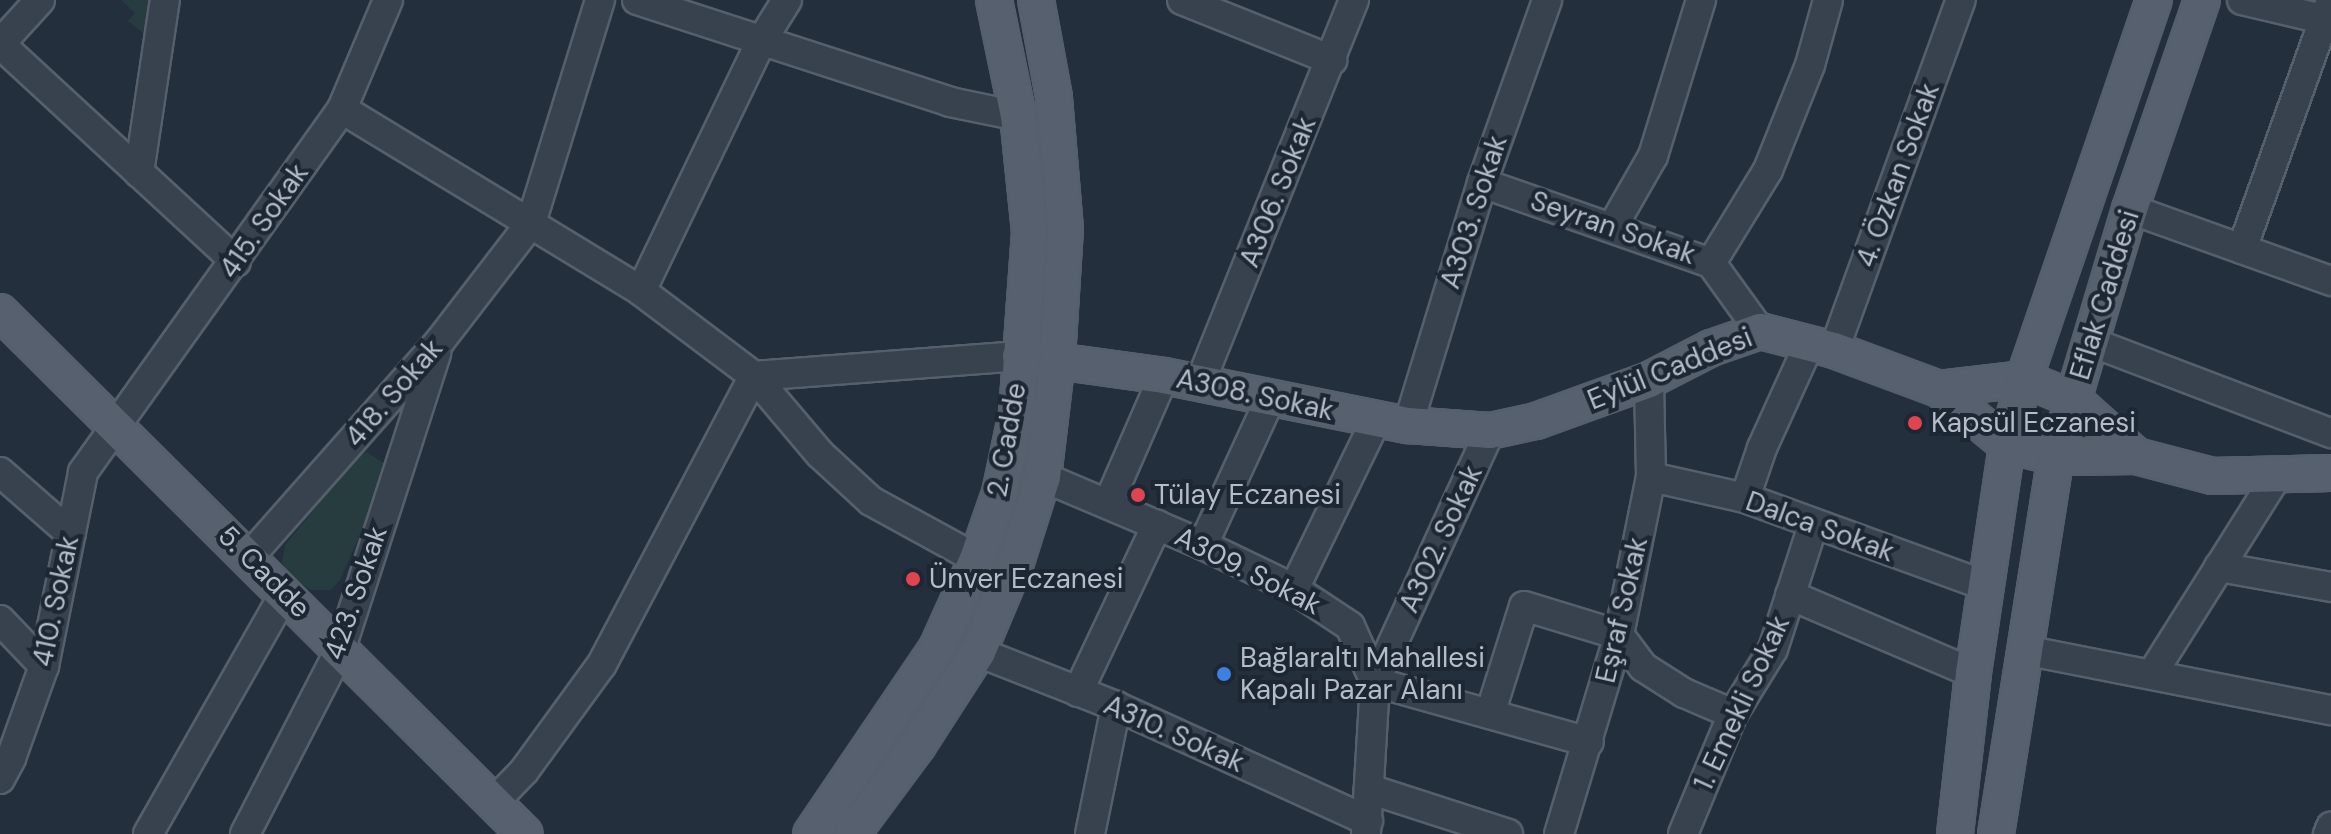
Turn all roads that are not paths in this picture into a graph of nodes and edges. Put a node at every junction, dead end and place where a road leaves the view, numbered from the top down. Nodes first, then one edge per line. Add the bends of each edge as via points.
1 (40, 0) edge
2 (165, 0) edge
3 (388, 0) edge
4 (600, 0) edge
5 (637, 0) edge
6 (787, 0) edge
7 (994, 0) edge
8 (1036, 0) edge
9 (1182, 0) edge
10 (1354, 0) edge
11 (1547, 0) edge
12 (1701, 0) edge
13 (1828, 0) edge
14 (1961, 0) edge
15 (2154, 0) edge
16 (2202, 0) edge
17 (2242, 0) edge
18 (2328, 13) edge
19 (762, 40) junction
20 (0, 44) edge
21 (1332, 60) junction
22 (342, 109) junction
23 (1018, 116) junction
24 (139, 173) junction
25 (1482, 183) junction
26 (2130, 209) junction
27 (531, 223) junction
28 (1613, 226) junction
29 (2242, 249) junction
30 (236, 262) junction
31 (1711, 263) junction
32 (2331, 281) edge
33 (641, 291) junction
34 (0, 312) edge
35 (1760, 331) junction
36 (440, 341) junction
37 (2091, 342) junction
38 (1822, 346) junction
39 (1020, 356) junction
40 (1057, 359) junction
41 (754, 376) junction
42 (1164, 376) junction
43 (2024, 379) junction
44 (1649, 380) junction
45 (1200, 383) junction
46 (1939, 389) junction
47 (1270, 399) junction
48 (2073, 399) junction
49 (1392, 422) junction
50 (116, 429) junction
51 (1490, 431) junction
52 (2331, 433) edge
53 (2007, 445) junction
54 (2136, 456) junction
55 (2056, 457) junction
56 (0, 472) edge
57 (2331, 473) edge
58 (1043, 477) junction
59 (1651, 477) junction
60 (2276, 477) junction
61 (1745, 498) junction
62 (1108, 504) junction
63 (1157, 525) junction
64 (1813, 525) junction
65 (71, 534) junction
66 (1203, 545) junction
67 (249, 557) junction
68 (977, 559) junction
69 (2219, 567) junction
70 (1987, 586) junction
71 (2331, 587) edge
72 (1294, 589) junction
73 (285, 593) junction
74 (1790, 595) junction
75 (0, 620) edge
76 (1619, 635) junction
77 (341, 648) junction
78 (2024, 650) junction
79 (978, 652) junction
80 (44, 666) junction
81 (1973, 673) junction
82 (2152, 674) junction
83 (1375, 682) junction
84 (1078, 692) junction
85 (1116, 706) junction
86 (2331, 710) edge
87 (1490, 714) junction
88 (1733, 714) junction
89 (1589, 742) junction
90 (0, 779) edge
91 (1369, 789) junction
92 (494, 802) junction
93 (1367, 827) edge
94 (2331, 828) edge
95 (2004, 832) edge
96 (148, 834) edge
97 (245, 834) edge
98 (525, 834) edge
99 (811, 834) edge
100 (852, 834) edge
101 (1090, 834) edge
102 (1508, 834) edge
103 (1559, 834) edge
104 (1683, 834) edge
105 (1955, 834) edge
106 (2328, 834) edge

1 - 20 street
2 - 24 street
3 - 22 street, 415. Sokak
4 - 27 street
5 - 19 street
6 - 19 street
7 - 23 main road, 2. Cadde
8 - 40 main road, 2. Cadde via 1054,97 1065,229
9 - 21 street
10 - 21 street, A306. Sokak
11 - 25 street, A303. Sokak
12 - 28 street via 1653,156
13 - 31 street via 1810,65 1768,170
14 - 38 street, 4. Özkan Sokak
15 - 43 main road, Eflak Caddesi
16 - 26 main road, Eflak Caddesi
17 - 18 street
18 - 29 street
19 - 23 street via 950,102
19 - 33 street
20 - 24 street
21 - 45 street, A306. Sokak
22 - 27 street
22 - 30 street, 415. Sokak
23 - 39 main road, 2. Cadde via 1030,232
24 - 30 street
25 - 28 street, Seyran Sokak
25 - 49 street, A303. Sokak
26 - 29 street
26 - 37 main road, Eflak Caddesi
27 - 33 street
27 - 36 street, 418. Sokak
28 - 31 street, Seyran Sokak
29 - 32 street
30 - 50 street, 415. Sokak
31 - 35 street, Seyran Sokak
33 - 41 street
34 - 50 main road, 5. Cadde
35 - 38 main road, Eylül Caddesi
35 - 44 main road, Eylül Caddesi via 1711,348
36 - 67 street, 418. Sokak
36 - 77 street, 423. Sokak
37 - 48 main road, Eflak Caddesi
37 - 52 street
38 - 46 main road, Eylül Caddesi
38 - 61 street, 4. Özkan Sokak via 1762,448
39 - 40 main road, A308. Sokak
39 - 41 street
39 - 68 main road, 2. Cadde via 1017,413 1003,480
40 - 42 main road, A308. Sokak
40 - 58 main road, 2. Cadde
41 - 68 street via 820,454 871,501
41 - 92 street via 602,664 524,771
42 - 45 main road, A308. Sokak
42 - 62 street
43 - 46 main road
43 - 48 main road
43 - 53 main road, Eflak Caddesi
44 - 51 main road, Eylül Caddesi via 1536,421
44 - 59 street, Eşraf Sokak
45 - 47 main road, A308. Sokak
46 - 53 main road
47 - 49 main road, A308. Sokak
47 - 66 street
48 - 54 main road
48 - 55 main road, Eflak Caddesi
49 - 51 main road, A308. Sokak
49 - 72 street, A303. Sokak
50 - 65 street, 410. Sokak via 83,472
50 - 67 main road, 5. Cadde
51 - 83 street, A302. Sokak
53 - 55 main road
53 - 70 main road, Eflak Caddesi
54 - 55 main road
54 - 60 main road via 2212,476
55 - 78 main road, Eflak Caddesi
56 - 65 street
57 - 60 main road
58 - 62 street, A309. Sokak
58 - 79 main road, 2. Cadde via 1016,562
59 - 61 street, Dalca Sokak
59 - 76 street, Eşraf Sokak
60 - 69 street
61 - 64 street, Dalca Sokak
62 - 63 street, A309. Sokak
63 - 66 street, A309. Sokak
63 - 84 street
64 - 70 street, Dalca Sokak
64 - 74 street, 1. Emekli Sokak
65 - 80 street, 410. Sokak
66 - 72 street, A309. Sokak
67 - 73 main road, 5. Cadde
68 - 99 main road, 2. Cadde via 937,648
69 - 71 street
69 - 82 street
70 - 81 main road, Eflak Caddesi
72 - 83 street, A309. Sokak via 1350,626
73 - 77 main road, 5. Cadde
73 - 96 street
74 - 81 street
74 - 88 street, 1. Emekli Sokak via 1773,649
75 - 80 street
76 - 87 street via 1524,606
76 - 88 street via 1643,667 1684,693
76 - 89 street, Eşraf Sokak
77 - 92 main road, 5. Cadde
77 - 97 street, 423. Sokak
78 - 82 street
78 - 95 main road, Eflak Caddesi
79 - 84 street, A310. Sokak
79 - 100 main road, 2. Cadde
80 - 90 street, 410. Sokak
81 - 105 main road, Eflak Caddesi
82 - 86 street
83 - 87 street
83 - 91 street, A302. Sokak
84 - 85 street, A310. Sokak
85 - 93 street, A310. Sokak
85 - 101 street
87 - 89 street
88 - 104 street, 1. Emekli Sokak
89 - 103 street, Eşraf Sokak
91 - 93 street, A302. Sokak
91 - 102 street
92 - 98 main road, 5. Cadde
94 - 106 street

